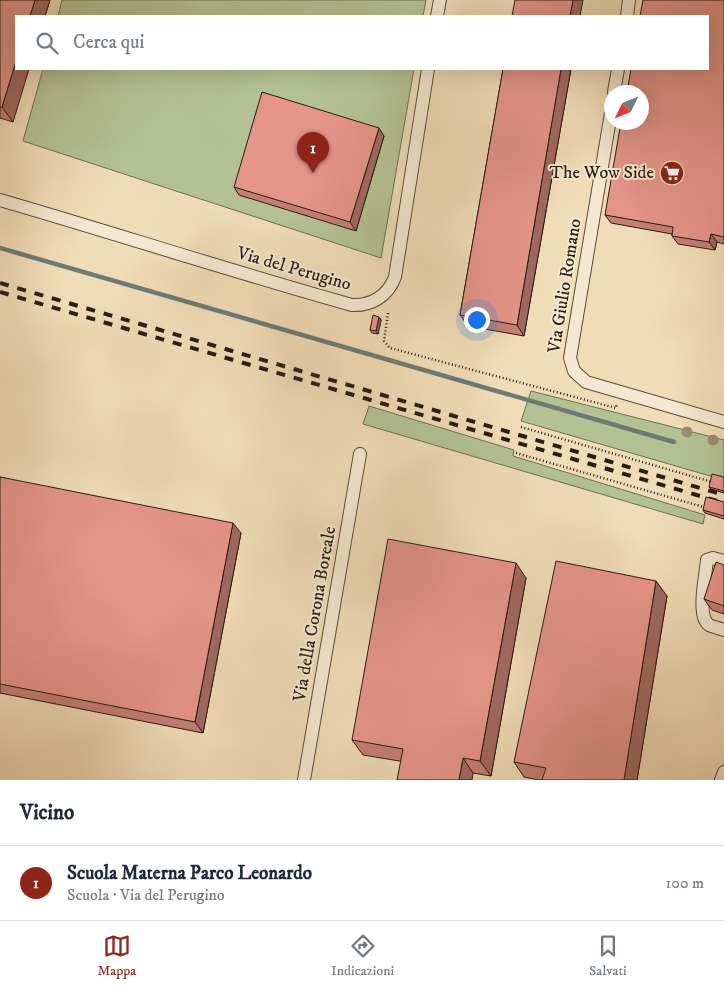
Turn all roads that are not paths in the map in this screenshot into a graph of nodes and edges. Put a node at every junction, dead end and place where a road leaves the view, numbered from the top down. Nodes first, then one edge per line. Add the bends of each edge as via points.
1 (440, 0) edge
2 (629, 0) edge
3 (437, 15) edge
4 (627, 15) edge
5 (428, 70) edge
6 (618, 70) edge
7 (615, 85) edge
8 (608, 130) edge
9 (0, 200) edge
10 (724, 422) edge
11 (360, 454) dead end
12 (724, 561) edge
13 (724, 630) edge
14 (724, 772) edge
15 (304, 780) edge
16 (721, 780) edge

1 - 3 street
2 - 4 street
5 - 9 street, Via del Perugino via 395,277 384,294 365,305 352,305 258,279 209,261
6 - 7 street
8 - 10 street, Via Giulio Romano via 570,358 574,371 583,380
11 - 15 street, Via della Corona Boreale
12 - 13 street via 707,560 702,601 708,625
14 - 16 street

